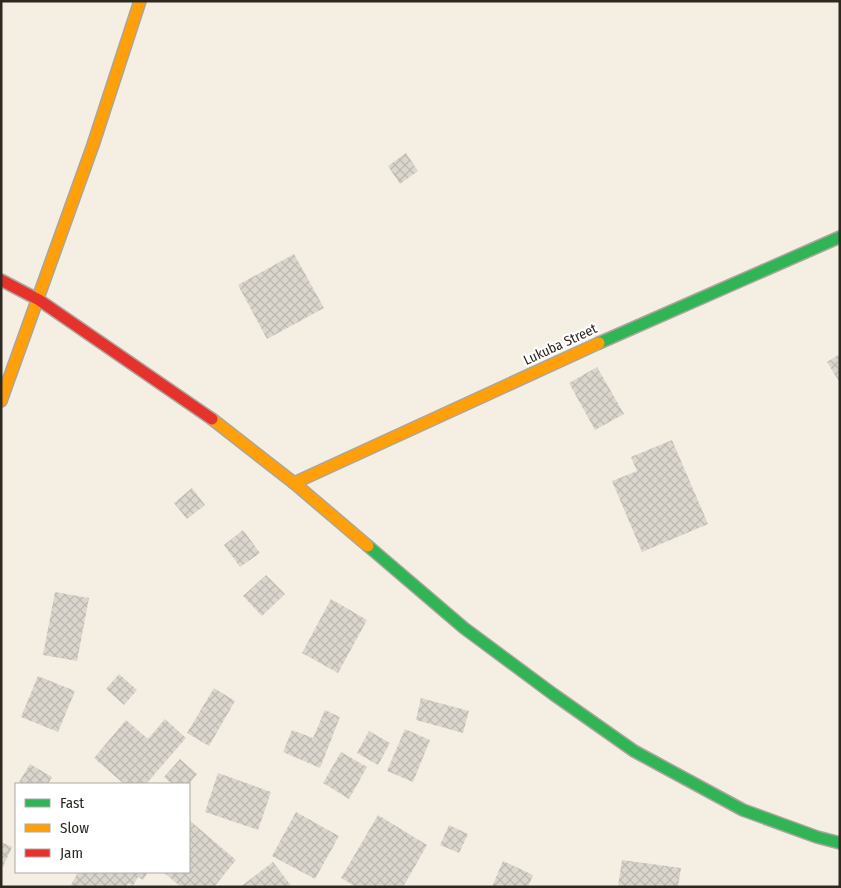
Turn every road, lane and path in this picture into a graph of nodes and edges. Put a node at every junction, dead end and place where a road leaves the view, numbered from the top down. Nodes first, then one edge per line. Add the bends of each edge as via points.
1 (140, 1) edge
2 (840, 237) edge
3 (1, 280) edge
4 (39, 300) junction
5 (1, 401) edge
6 (294, 483) junction
7 (840, 843) edge

1 - 4 street
2 - 6 street, Lukuba Street
3 - 4 street
4 - 5 street
4 - 6 street via 197,408
6 - 7 street via 464,628 634,751 743,810

